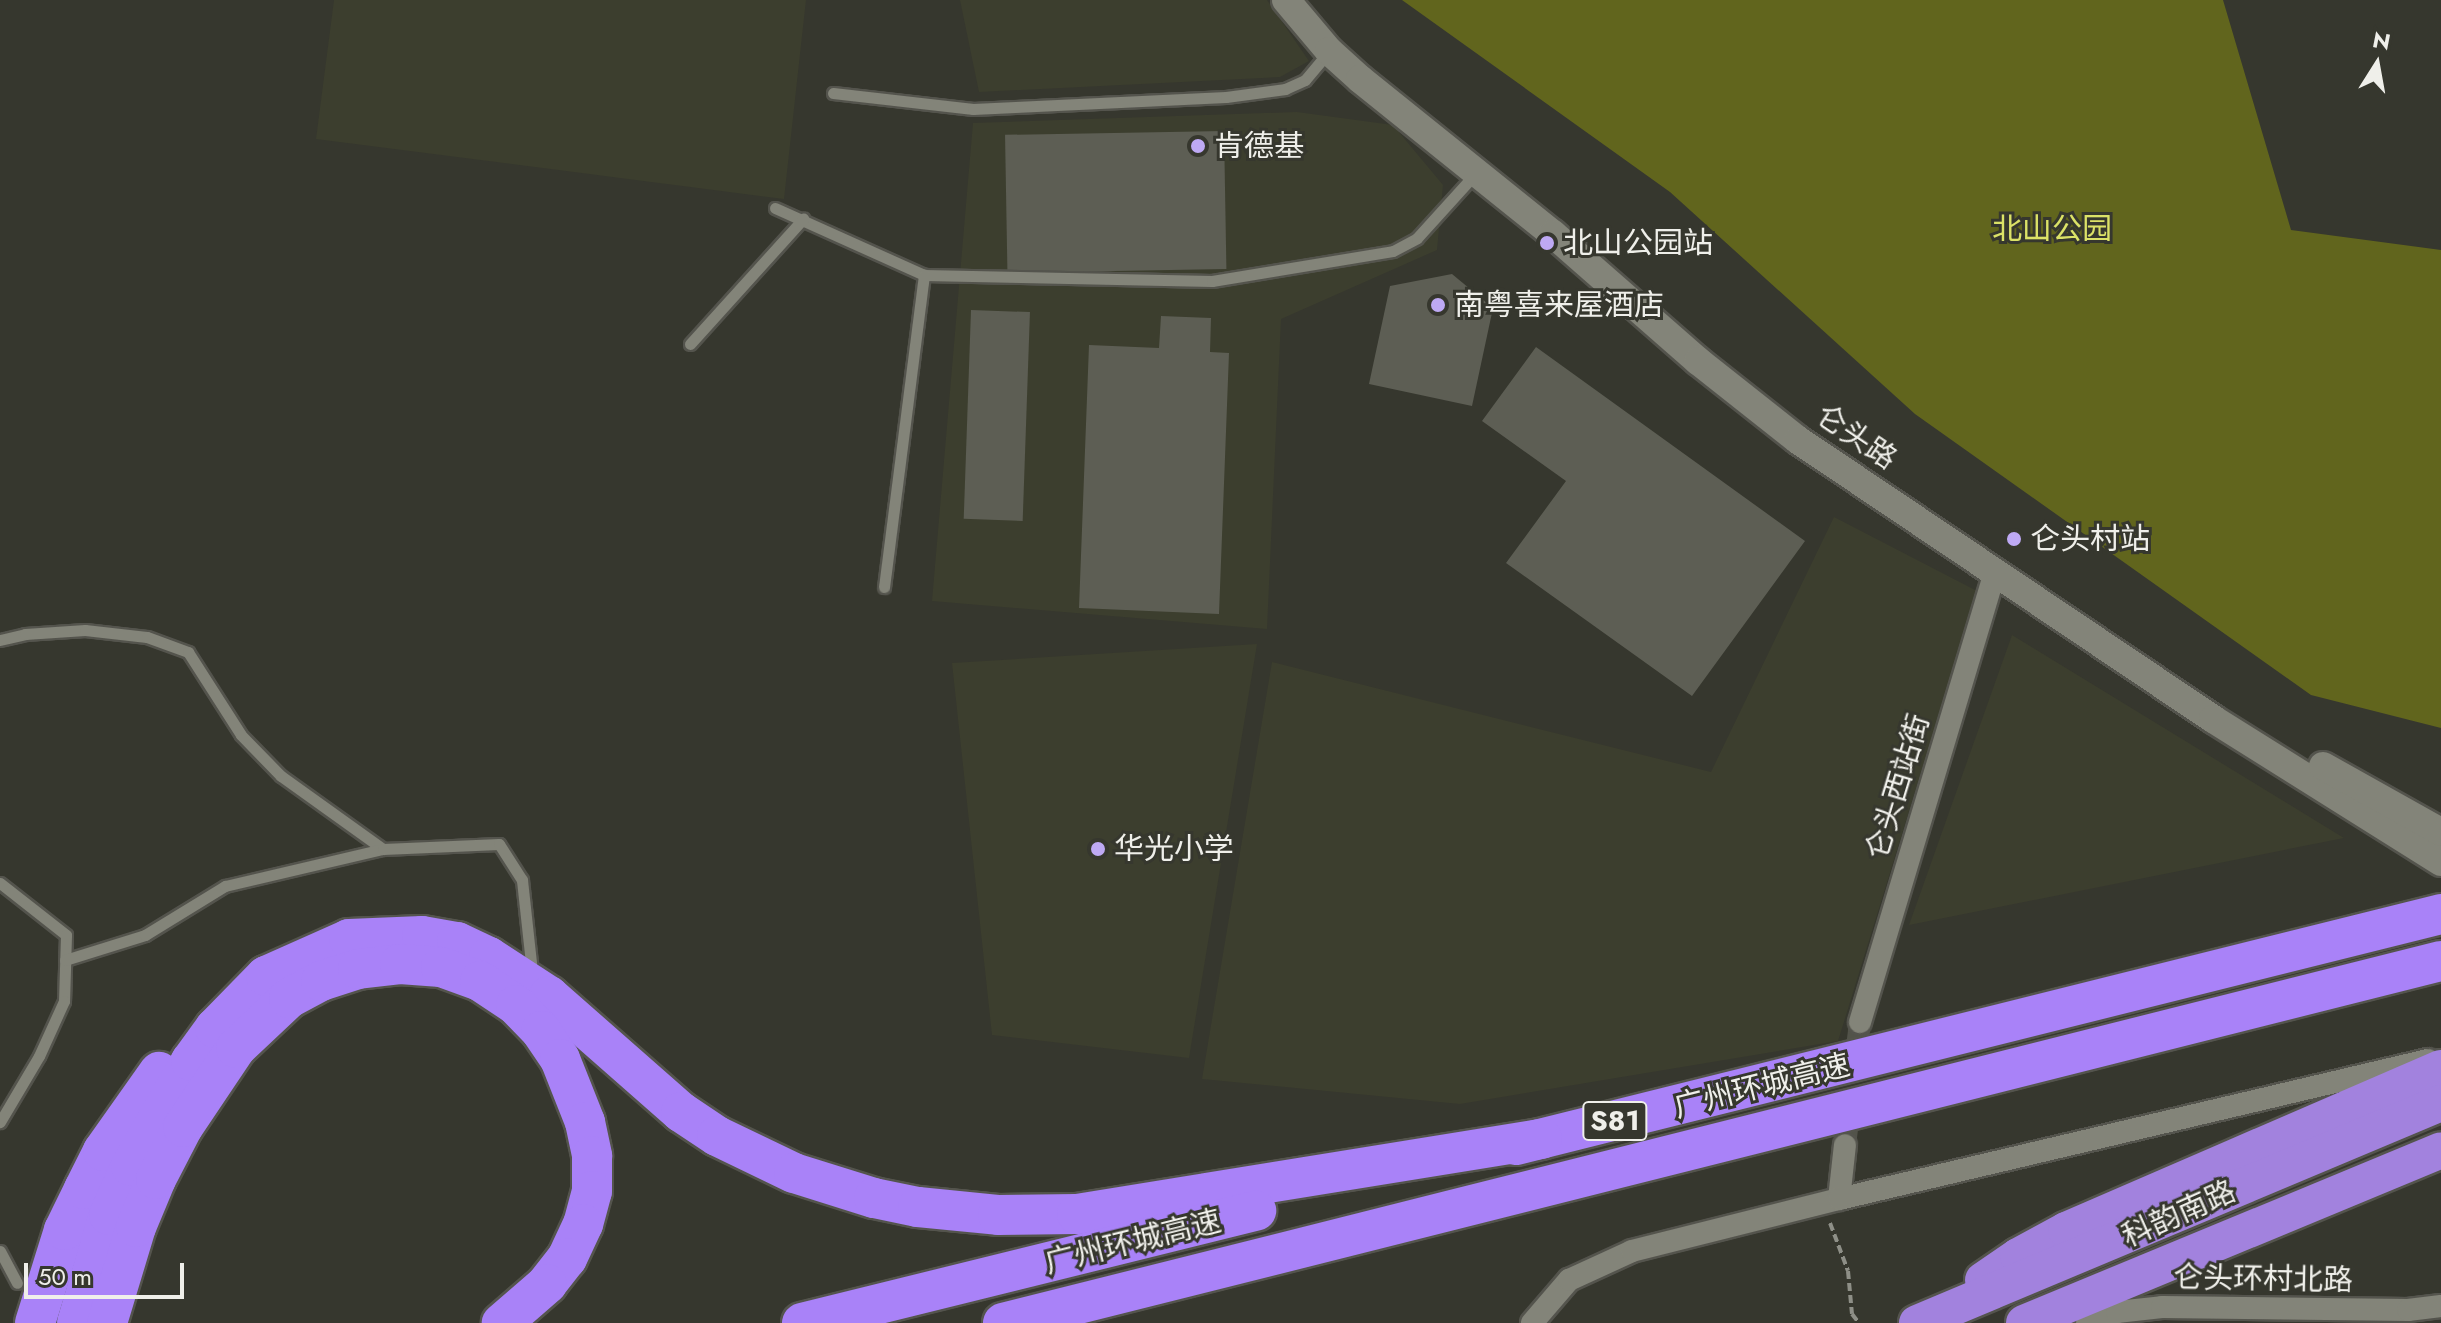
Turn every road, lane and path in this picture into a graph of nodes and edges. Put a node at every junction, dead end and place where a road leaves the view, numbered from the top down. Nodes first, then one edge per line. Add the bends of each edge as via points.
1 (1286, 0) edge
2 (1303, 0) edge
3 (1329, 51) junction
4 (833, 93) dead end
5 (1476, 173) junction
6 (775, 208) dead end
7 (803, 219) junction
8 (924, 275) junction
9 (690, 344) dead end
10 (1996, 570) junction
11 (884, 587) dead end
12 (0, 640) edge
13 (2441, 832) edge
14 (383, 849) junction
15 (2441, 862) edge
16 (0, 883) edge
17 (2434, 916) edge
18 (65, 960) junction
19 (2441, 961) edge
20 (534, 985) junction
21 (1860, 1022) tunnel mouth
22 (2441, 1057) edge
23 (2441, 1068) edge
24 (2441, 1103) edge
25 (0, 1122) edge
26 (1542, 1139) junction
27 (1845, 1145) tunnel mouth
28 (2441, 1150) edge
29 (130, 1165) junction
30 (1831, 1201) junction
31 (1294, 1248) junction
32 (0, 1251) edge
33 (17, 1283) dead end
34 (2441, 1306) edge
35 (2095, 1308) edge
36 (1927, 1319) edge
37 (35, 1323) edge
38 (77, 1323) edge
39 (107, 1323) edge
40 (502, 1323) edge
41 (802, 1323) edge
42 (1003, 1323) edge
43 (1034, 1323) edge
44 (1532, 1323) edge
45 (1859, 1323) edge
46 (2024, 1323) edge

1 - 3 street, 仑头路
2 - 13 street, 仑头路 via 1354,52 1740,375 2190,685
3 - 4 lane via 1305,80 1285,89 1226,97 973,109
3 - 5 street, 仑头路
5 - 8 lane via 1417,238 1393,251 1212,281
5 - 10 street, 仑头路 via 1798,440
6 - 7 lane
7 - 8 lane
7 - 9 lane
8 - 11 lane
10 - 15 street, 仑头路 via 2213,719
10 - 21 street, 仑头西站街
12 - 14 lane via 85,630 147,637 188,652 241,735 281,776
14 - 18 lane via 225,886 145,935
14 - 20 lane via 499,844 522,880
16 - 18 lane via 66,935
17 - 26 highway, 广州环城高速 / S81
18 - 25 lane via 64,1001
19 - 31 highway, 广州环城高速 / S81
20 - 26 highway via 681,1112 717,1136 794,1173 918,1207 998,1215 1077,1214
20 - 29 highway via 457,942 422,936 349,939 266,976 215,1028
22 - 30 street
23 - 36 highway via 2066,1230
24 - 36 highway, 科韵南路
26 - 41 highway, 广州环城高速 / S81
27 - 30 street
28 - 35 highway, 科韵南路
29 - 37 highway via 64,1230
29 - 38 highway
29 - 39 highway via 136,1227
29 - 40 highway via 183,1127 236,1048 289,998 321,981 400,964 441,967 480,981 516,1005 560,1059 575,1089 592,1156 592,1191 567,1258 524,1307
30 - 44 street via 1632,1251 1569,1280
30 - 45 path via 1852,1314
31 - 42 highway, 广州环城高速 / S81
31 - 43 highway
32 - 33 lane
34 - 35 street, 仑头环村北路 via 2162,1307 2117,1312
35 - 46 highway, 科韵南路

